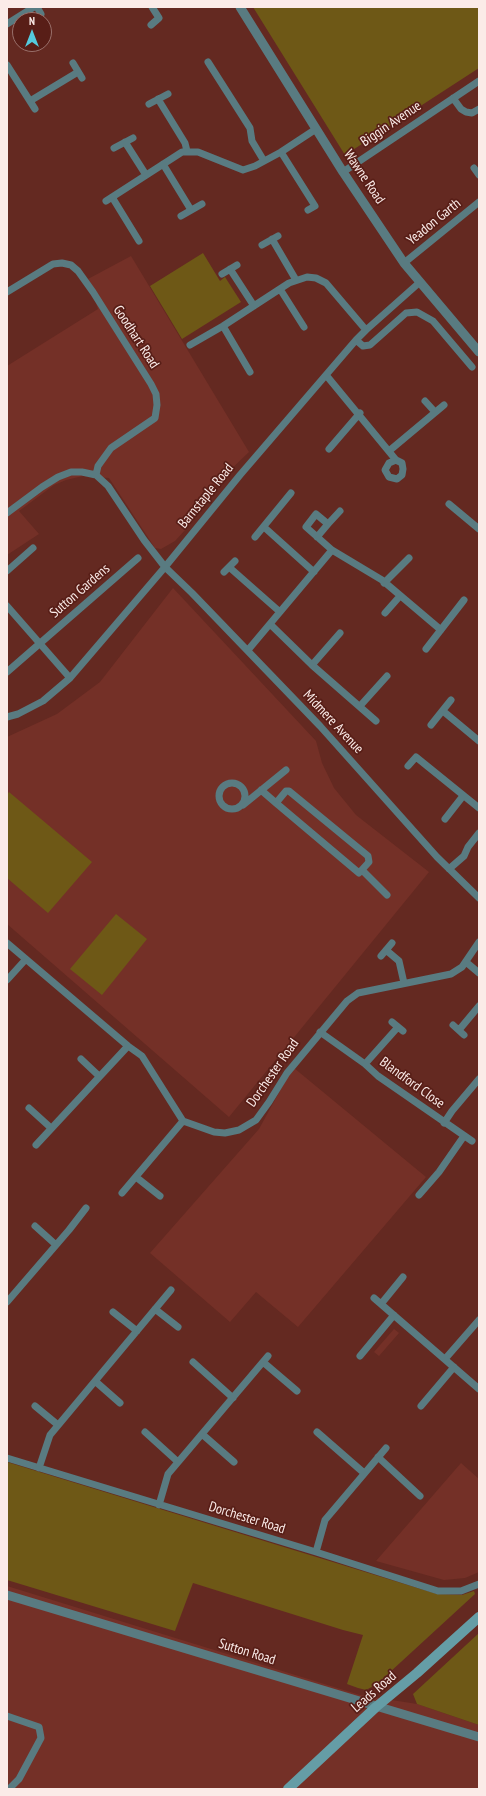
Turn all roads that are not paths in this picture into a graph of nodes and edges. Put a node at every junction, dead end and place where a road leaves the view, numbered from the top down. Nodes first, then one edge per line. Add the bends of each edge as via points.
1 (36, 7) edge
2 (152, 7) edge
3 (240, 7) edge
4 (7, 24) edge
5 (151, 26) dead end
6 (208, 62) dead end
7 (73, 63) dead end
8 (7, 65) edge
9 (479, 81) edge
10 (168, 94) dead end
11 (453, 98) junction
12 (158, 99) junction
13 (30, 101) junction
14 (149, 104) dead end
15 (35, 109) dead end
16 (479, 110) edge
17 (316, 129) junction
18 (133, 138) dead end
19 (125, 142) junction
20 (114, 148) dead end
21 (187, 151) junction
22 (281, 152) junction
23 (264, 161) junction
24 (162, 164) junction
25 (474, 168) dead end
26 (343, 172) junction
27 (479, 174) edge
28 (146, 175) junction
29 (479, 202) edge
30 (202, 204) dead end
31 (191, 210) junction
32 (308, 210) dead end
33 (181, 216) dead end
34 (139, 241) dead end
35 (262, 245) dead end
36 (404, 263) junction
37 (237, 265) dead end
38 (230, 269) junction
39 (222, 274) dead end
40 (296, 280) junction
41 (420, 282) junction
42 (280, 289) junction
43 (7, 292) edge
44 (254, 306) junction
45 (223, 326) junction
46 (304, 328) dead end
47 (366, 330) junction
48 (356, 340) junction
49 (190, 345) dead end
50 (477, 347) edge
51 (472, 367) dead end
52 (250, 372) dead end
53 (326, 375) junction
54 (425, 401) dead end
55 (444, 405) dead end
56 (435, 412) junction
57 (360, 414) junction
58 (329, 449) dead end
59 (389, 451) junction
60 (396, 460) dead end
61 (96, 475) junction
62 (291, 493) dead end
63 (449, 504) dead end
64 (340, 512) dead end
65 (7, 513) edge
66 (328, 524) junction
67 (264, 527) junction
68 (479, 530) edge
69 (255, 537) dead end
70 (317, 537) junction
71 (33, 548) dead end
72 (332, 550) junction
73 (138, 558) dead end
74 (409, 558) dead end
75 (236, 560) dead end
76 (165, 567) junction
77 (7, 571) edge
78 (314, 572) junction
79 (384, 583) junction
80 (400, 596) junction
81 (464, 600) dead end
82 (7, 606) edge
83 (280, 612) junction
84 (385, 613) dead end
85 (270, 624) junction
86 (440, 630) junction
87 (340, 633) dead end
88 (39, 643) junction
89 (426, 649) dead end
90 (248, 650) junction
91 (312, 665) junction
92 (7, 672) edge
93 (387, 676) dead end
94 (70, 678) junction
95 (451, 700) dead end
96 (360, 706) junction
97 (443, 711) junction
98 (7, 717) edge
99 (376, 721) dead end
100 (431, 724) dead end
101 (479, 741) edge
102 (408, 766) dead end
103 (286, 770) dead end
104 (261, 790) junction
105 (463, 796) junction
106 (276, 803) junction
107 (243, 805) dead end
108 (479, 808) edge
109 (445, 819) dead end
110 (478, 836) edge
111 (449, 869) junction
112 (362, 870) junction
113 (388, 895) dead end
114 (479, 898) edge
115 (479, 942) edge
116 (7, 943) edge
117 (392, 943) dead end
118 (26, 959) junction
119 (466, 962) junction
120 (479, 973) edge
121 (7, 980) edge
122 (404, 983) junction
123 (479, 1006) edge
124 (397, 1027) dead end
125 (459, 1030) dead end
126 (320, 1032) junction
127 (128, 1046) junction
128 (81, 1059) dead end
129 (365, 1064) junction
130 (99, 1076) junction
131 (479, 1079) edge
132 (29, 1108) dead end
133 (184, 1121) junction
134 (444, 1123) junction
135 (51, 1128) junction
136 (464, 1136) junction
137 (472, 1142) dead end
138 (36, 1145) dead end
139 (136, 1177) junction
140 (122, 1194) dead end
141 (420, 1195) dead end
142 (160, 1196) dead end
143 (86, 1208) dead end
144 (34, 1226) dead end
145 (55, 1244) junction
146 (403, 1277) dead end
147 (171, 1290) dead end
148 (374, 1298) dead end
149 (7, 1302) edge
150 (381, 1304) junction
151 (156, 1309) junction
152 (113, 1312) dead end
153 (394, 1315) junction
154 (479, 1320) edge
155 (178, 1327) dead end
156 (137, 1331) junction
157 (360, 1356) dead end
158 (445, 1359) junction
159 (193, 1362) dead end
160 (454, 1367) junction
161 (95, 1381) junction
162 (479, 1389) edge
163 (297, 1390) dead end
164 (233, 1398) junction
165 (120, 1403) dead end
166 (35, 1406) dead end
167 (421, 1406) dead end
168 (58, 1425) junction
169 (145, 1432) dead end
170 (317, 1432) dead end
171 (202, 1434) junction
172 (386, 1448) dead end
173 (378, 1457) junction
174 (7, 1458) edge
175 (178, 1462) junction
176 (234, 1462) dead end
177 (39, 1468) junction
178 (364, 1473) junction
179 (420, 1496) dead end
180 (159, 1505) junction
181 (316, 1552) junction
182 (479, 1584) edge
183 (7, 1595) edge
184 (479, 1617) edge
185 (376, 1707) junction
186 (7, 1716) edge
187 (479, 1737) edge
188 (9, 1789) edge
189 (288, 1789) edge

1 - 4 street
2 - 5 street via 159,18
3 - 17 street, Wawne Road
6 - 23 street via 250,128 252,140
7 - 13 street via 80,75
8 - 13 street
9 - 11 street, Biggin Avenue
10 - 12 street
11 - 16 street via 466,112
11 - 26 street, Biggin Avenue
12 - 14 street
12 - 21 street via 185,143
13 - 15 street
17 - 22 street
17 - 26 street, Wawne Road
18 - 19 street
19 - 20 street
19 - 28 street
21 - 23 street via 198,152 243,170
21 - 24 street
22 - 23 street
22 - 32 street via 315,206
24 - 28 street
24 - 31 street
25 - 27 street
26 - 36 street, Wawne Road
28 - 34 street via 109,199
29 - 36 street, Yeadon Garth
30 - 31 street
31 - 33 street
35 - 40 street via 275,238
36 - 41 street, Wawne Road
37 - 38 street
38 - 39 street
38 - 44 street
40 - 42 street
40 - 47 street via 316,278 326,283
41 - 47 street, Barnstaple Road
41 - 50 street, Wawne Road
42 - 44 street
42 - 46 street
43 - 61 street, Goodhart Road via 53,264 71,265 93,292 156,394 155,418 111,448 98,466
44 - 45 street
45 - 49 street
45 - 52 street
47 - 48 street, Barnstaple Road
48 - 51 street via 363,346 370,345 406,313 417,312 433,322
48 - 53 street, Barnstaple Road
53 - 57 street
53 - 76 street, Barnstaple Road
54 - 56 street
55 - 56 street
56 - 59 street
57 - 58 street
57 - 59 street
59 - 60 street
61 - 65 street via 71,472 58,477
61 - 76 street via 108,486
62 - 67 street
63 - 68 street
64 - 66 street
66 - 70 street
66 - 70 street via 316,514 306,527
67 - 69 street
67 - 78 street
70 - 72 street
71 - 77 street
72 - 78 street
72 - 79 street
73 - 88 street, Sutton Gardens
74 - 79 street
75 - 83 street via 227,570
76 - 90 street, Midmere Avenue
76 - 94 street, Barnstaple Road
78 - 83 street
79 - 80 street
80 - 84 street
80 - 86 street
81 - 86 street
82 - 88 street
83 - 85 street
85 - 90 street
85 - 91 street
86 - 89 street
87 - 91 street
88 - 92 street, Sutton Gardens
88 - 94 street
90 - 111 street, Midmere Avenue
91 - 96 street
93 - 96 street
94 - 98 street, Barnstaple Road via 43,701
95 - 97 street
96 - 99 street
97 - 100 street
97 - 101 street
102 - 105 street via 416,757
103 - 104 street
104 - 106 street
104 - 107 street
105 - 108 street
105 - 109 street
106 - 112 street via 359,873
106 - 112 street via 286,791 289,791 368,856 368,862
110 - 111 street via 468,846 464,856
111 - 114 street, Midmere Avenue
112 - 113 street
115 - 119 street, Dorchester Road
116 - 118 street
117 - 122 street via 383,953 399,962
118 - 121 street
118 - 127 street
119 - 120 street
119 - 122 street, Dorchester Road via 451,974
122 - 126 street, Dorchester Road via 358,993 347,1001
123 - 125 street
124 - 129 street, Blandford Close
126 - 129 street, Blandford Close
126 - 133 street, Dorchester Road via 287,1073 256,1120 246,1127 225,1133 214,1132
127 - 130 street
127 - 133 street via 142,1056
128 - 130 street
129 - 134 street, Blandford Close
130 - 135 street
131 - 134 street, Blandford Close
132 - 135 street
133 - 139 street
134 - 136 street, Blandford Close
135 - 138 street
136 - 137 street, Blandford Close
136 - 141 street
139 - 140 street
139 - 142 street
143 - 145 street
144 - 145 street
145 - 149 street
146 - 150 street
147 - 151 street
148 - 150 street
150 - 153 street
151 - 155 street
151 - 156 street
152 - 156 street
153 - 157 street
153 - 158 street
154 - 158 street
156 - 161 street
158 - 160 street
159 - 164 street
160 - 162 street
160 - 167 street
161 - 165 street
161 - 168 street
163 - 164 street via 266,1359
164 - 171 street
166 - 168 street
168 - 177 street via 50,1435
169 - 175 street
170 - 178 street
171 - 175 street
171 - 176 street
172 - 173 street
173 - 178 street
173 - 179 street
174 - 177 street, Dorchester Road
175 - 180 street via 168,1474
177 - 180 street, Dorchester Road
178 - 181 street via 325,1520
180 - 181 street, Dorchester Road
181 - 182 street, Dorchester Road via 438,1591 461,1591
183 - 185 street, Sutton Road
184 - 185 main road, Leads Road
185 - 187 street, Sutton Road
185 - 189 main road, Leads Road
186 - 188 street via 39,1727 41,1738 19,1779

